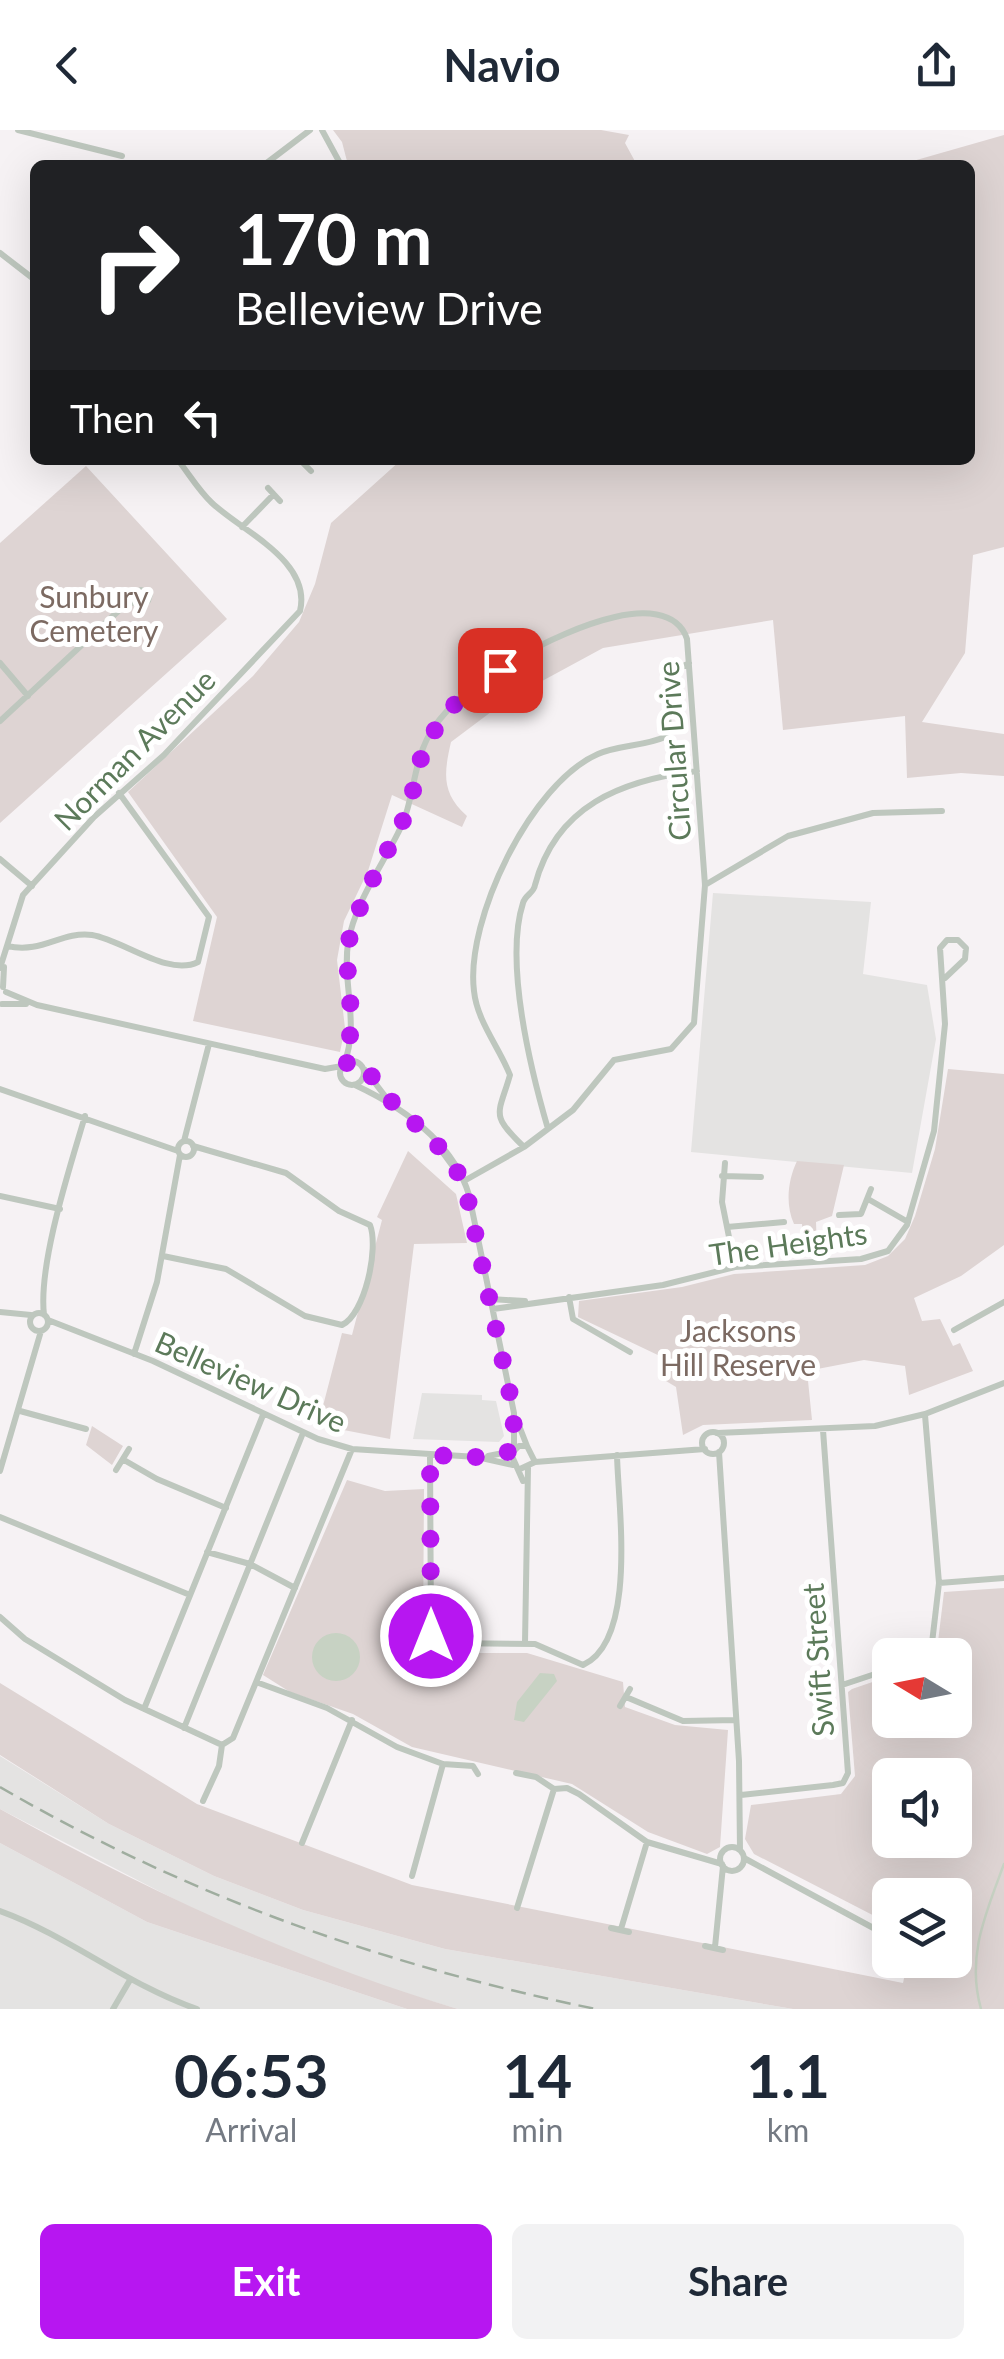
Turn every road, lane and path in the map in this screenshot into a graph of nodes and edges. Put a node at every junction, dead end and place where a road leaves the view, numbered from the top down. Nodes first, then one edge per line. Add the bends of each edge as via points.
1 (18, 130) edge
2 (310, 130) edge
3 (322, 130) edge
4 (122, 156) dead end
5 (271, 160) edge
6 (338, 160) edge
7 (0, 253) edge
8 (30, 276) edge
9 (182, 465) edge
10 (268, 488) dead end
11 (242, 527) junction
12 (131, 604) dead end
13 (689, 663) junction
14 (0, 664) edge
15 (28, 696) junction
16 (0, 721) edge
17 (697, 771) junction
18 (119, 793) junction
19 (942, 811) dead end
20 (0, 859) edge
21 (706, 884) junction
22 (32, 886) junction
23 (6, 948) junction
24 (0, 968) edge
25 (945, 978) junction
26 (3, 988) edge
27 (1, 1005) edge
28 (38, 1005) junction
29 (209, 1044) junction
30 (293, 1062) junction
31 (342, 1065) junction
32 (364, 1068) junction
33 (342, 1080) junction
34 (355, 1084) junction
35 (0, 1089) edge
36 (400, 1112) junction
37 (85, 1116) junction
38 (548, 1129) junction
39 (524, 1147) junction
40 (186, 1149) junction
41 (725, 1163) dead end
42 (722, 1176) junction
43 (760, 1177) dead end
44 (464, 1181) junction
45 (871, 1189) dead end
46 (0, 1196) edge
47 (868, 1199) junction
48 (60, 1209) junction
49 (839, 1215) dead end
50 (784, 1222) dead end
51 (908, 1222) junction
52 (726, 1227) junction
53 (162, 1256) junction
54 (735, 1267) junction
55 (569, 1297) junction
56 (490, 1299) junction
57 (532, 1302) junction
58 (1004, 1302) edge
59 (492, 1309) junction
60 (2, 1313) edge
61 (39, 1322) junction
62 (954, 1330) dead end
63 (630, 1352) dead end
64 (134, 1354) junction
65 (1004, 1383) edge
66 (20, 1411) junction
67 (514, 1413) junction
68 (925, 1414) junction
69 (263, 1416) junction
70 (86, 1430) dead end
71 (744, 1430) junction
72 (822, 1430) junction
73 (717, 1433) junction
74 (303, 1434) junction
75 (705, 1436) junction
76 (352, 1448) junction
77 (530, 1448) junction
78 (129, 1449) dead end
79 (678, 1449) junction
80 (721, 1449) junction
81 (513, 1450) junction
82 (706, 1451) junction
83 (4, 1452) edge
84 (618, 1454) junction
85 (430, 1455) junction
86 (563, 1456) junction
87 (477, 1457) junction
88 (124, 1460) junction
89 (524, 1466) junction
90 (116, 1470) dead end
91 (0, 1471) edge
92 (718, 1484) junction
93 (226, 1508) junction
94 (0, 1516) edge
95 (208, 1552) junction
96 (250, 1564) junction
97 (1004, 1578) edge
98 (939, 1583) junction
99 (295, 1588) junction
100 (190, 1595) junction
101 (0, 1617) edge
102 (933, 1638) edge
103 (525, 1643) junction
104 (872, 1675) edge
105 (256, 1682) junction
106 (842, 1685) junction
107 (620, 1706) dead end
108 (144, 1709) junction
109 (352, 1720) junction
110 (736, 1720) junction
111 (184, 1728) junction
112 (222, 1745) junction
113 (440, 1762) junction
114 (516, 1772) dead end
115 (478, 1774) dead end
116 (554, 1789) junction
117 (741, 1795) junction
118 (202, 1800) dead end
119 (738, 1821) junction
120 (648, 1842) junction
121 (302, 1844) dead end
122 (725, 1850) junction
123 (742, 1854) junction
124 (703, 1856) junction
125 (723, 1865) junction
126 (736, 1869) junction
127 (764, 1872) junction
128 (412, 1876) dead end
129 (723, 1896) junction
130 (517, 1908) dead end
131 (0, 1911) edge
132 (872, 1928) edge
133 (620, 1930) dead end
134 (705, 1946) dead end
135 (130, 1980) junction
136 (113, 2009) edge
137 (197, 2009) edge

1 - 4 street
2 - 5 street
3 - 6 street
7 - 8 street
9 - 11 street via 208,500
10 - 11 street via 277,498
11 - 18 street, Norman Avenue via 303,587 300,610 164,755
12 - 15 street
13 - 17 street, Circular Drive
13 - 31 street, Circular Drive via 685,632 676,622 656,614 616,616 525,656 438,720 419,758 408,811 350,934 352,1026
13 - 39 street via 668,685 665,737 598,754 562,781 522,830 493,888 473,970 474,994 510,1075 499,1114
14 - 15 street
15 - 16 street
17 - 21 street, Circular Drive
17 - 38 street via 648,779 588,806 550,845 534,890 524,899 518,940 524,1028
18 - 22 street, Norman Avenue
18 - 23 street via 210,917 198,962 158,959 90,935 38,949
19 - 21 street via 873,812 788,836
20 - 22 street
21 - 38 street, Circular Drive via 690,1031 671,1049 614,1060 579,1104
22 - 23 street, Norman Avenue
23 - 24 street, Norman Avenue
23 - 26 street, Norman Avenue
25 - 25 street, The Heights via 940,948 958,940 965,959
25 - 51 street, The Heights via 938,1105
26 - 27 street, Norman Avenue
26 - 28 street
27 - 28 street
28 - 29 street
29 - 30 street
29 - 40 street
30 - 31 street via 325,1069
30 - 33 street
31 - 32 street via 355,1060
31 - 33 street
32 - 34 street
32 - 36 street
33 - 34 street
34 - 36 street
35 - 37 street
36 - 44 street via 430,1135
37 - 40 street
37 - 48 street
38 - 39 street, Circular Drive
39 - 44 street, Circular Drive
40 - 53 street
40 - 53 street via 286,1172 338,1211 370,1225 374,1236 356,1313 342,1325 305,1316 226,1269
41 - 42 street
42 - 43 street
42 - 52 street
44 - 56 street
45 - 47 street
46 - 48 street
47 - 49 street via 859,1216
47 - 51 street
48 - 61 street
50 - 52 street
51 - 54 street, The Heights via 893,1246 870,1257
52 - 54 street
53 - 64 street
54 - 55 street, The Heights
55 - 57 street, The Heights
55 - 63 street via 573,1319
56 - 57 street, The Heights
56 - 59 street
57 - 59 street, The Heights
58 - 62 street
59 - 67 street
60 - 61 street, Belleview Drive
61 - 64 street, Belleview Drive
61 - 66 street
64 - 69 street, Belleview Drive
65 - 68 street
66 - 70 street
66 - 83 street
67 - 77 street
67 - 81 street
68 - 72 street
68 - 98 street
69 - 74 street, Belleview Drive
69 - 93 street
71 - 72 street
71 - 73 street
71 - 80 street
72 - 106 street, Swift Street
73 - 75 street, Belleview Drive
73 - 80 street
74 - 76 street, Belleview Drive
74 - 96 street
75 - 79 street, Belleview Drive
75 - 82 street
76 - 85 street, Belleview Drive
76 - 99 street
77 - 81 street, Belleview Drive
77 - 86 street, Belleview Drive
77 - 89 street
78 - 88 street
79 - 82 street, Belleview Drive
79 - 84 street, Belleview Drive
80 - 82 street, Belleview Drive
80 - 92 street
81 - 87 street, Belleview Drive
81 - 89 street
82 - 92 street
83 - 91 street
84 - 86 street, Belleview Drive
84 - 103 street via 616,1622 583,1665
85 - 87 street, Belleview Drive
85 - 103 street via 431,1636 444,1643
86 - 89 street, Belleview Drive
87 - 89 street, Belleview Drive
88 - 90 street
88 - 93 street
89 - 103 street
92 - 110 street
93 - 95 street
94 - 100 street
95 - 96 street
95 - 100 street
96 - 99 street
96 - 111 street
97 - 98 street
98 - 102 street
99 - 105 street
100 - 108 street
101 - 108 street via 25,1639
104 - 106 street
105 - 109 street
105 - 112 street via 233,1738
106 - 117 street, Swift Street via 848,1773 843,1782
107 - 110 street via 628,1693 684,1721
108 - 111 street
109 - 113 street
109 - 121 street
110 - 117 street
111 - 112 street
112 - 118 street
113 - 115 street via 472,1766
113 - 128 street
114 - 116 street
116 - 120 street via 579,1794
116 - 130 street
117 - 119 street
119 - 122 street
119 - 123 street
120 - 124 street
120 - 133 street
122 - 123 street
122 - 124 street
122 - 125 street
123 - 126 street
123 - 127 street
124 - 125 street
125 - 126 street
125 - 129 street
126 - 127 street
126 - 129 street
127 - 132 street
129 - 134 street via 719,1949
131 - 135 street
135 - 136 street
135 - 137 street

